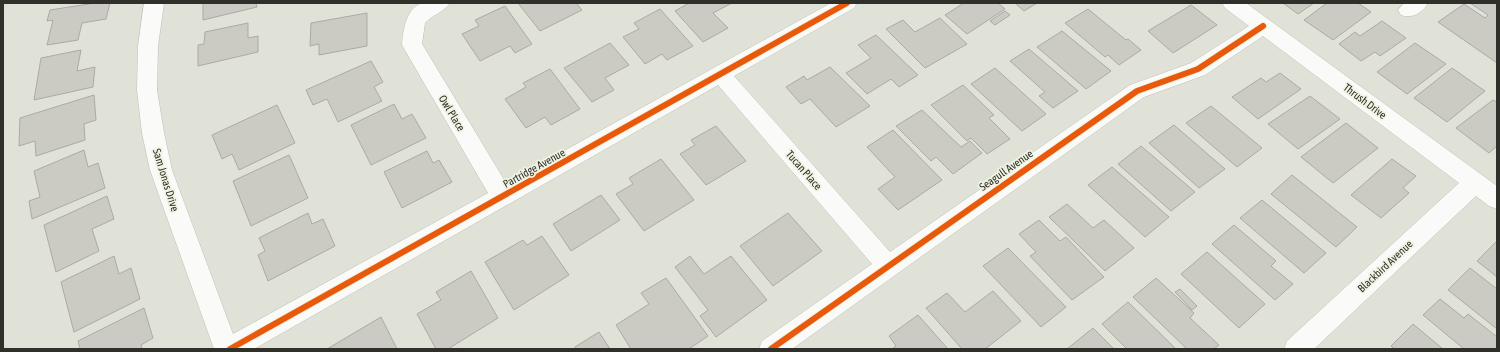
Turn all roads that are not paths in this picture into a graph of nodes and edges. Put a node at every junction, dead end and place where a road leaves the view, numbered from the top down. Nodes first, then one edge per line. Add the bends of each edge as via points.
1 (154, 3) edge
2 (440, 3) edge
3 (847, 3) edge
4 (1232, 3) edge
5 (1263, 26) junction
6 (720, 74) junction
7 (1474, 183) junction
8 (502, 197) junction
9 (1497, 199) edge
10 (888, 266) junction
11 (226, 349) edge
12 (230, 349) edge
13 (770, 349) edge
14 (1296, 349) edge

1 - 11 street, Sam Jonas Drive via 148,46 147,90 153,133 162,170
2 - 8 street, Owl Place via 423,11 412,27 412,45
3 - 6 street, Partridge Avenue
4 - 5 street, Thrush Drive
5 - 7 street, Thrush Drive
5 - 10 street, Seagull Avenue via 1198,70 1137,91
6 - 8 street, Partridge Avenue
6 - 10 street, Tucan Place
7 - 9 street, Thrush Drive
7 - 14 street, Blackbird Avenue
8 - 12 street, Partridge Avenue
10 - 13 street, Seagull Avenue

